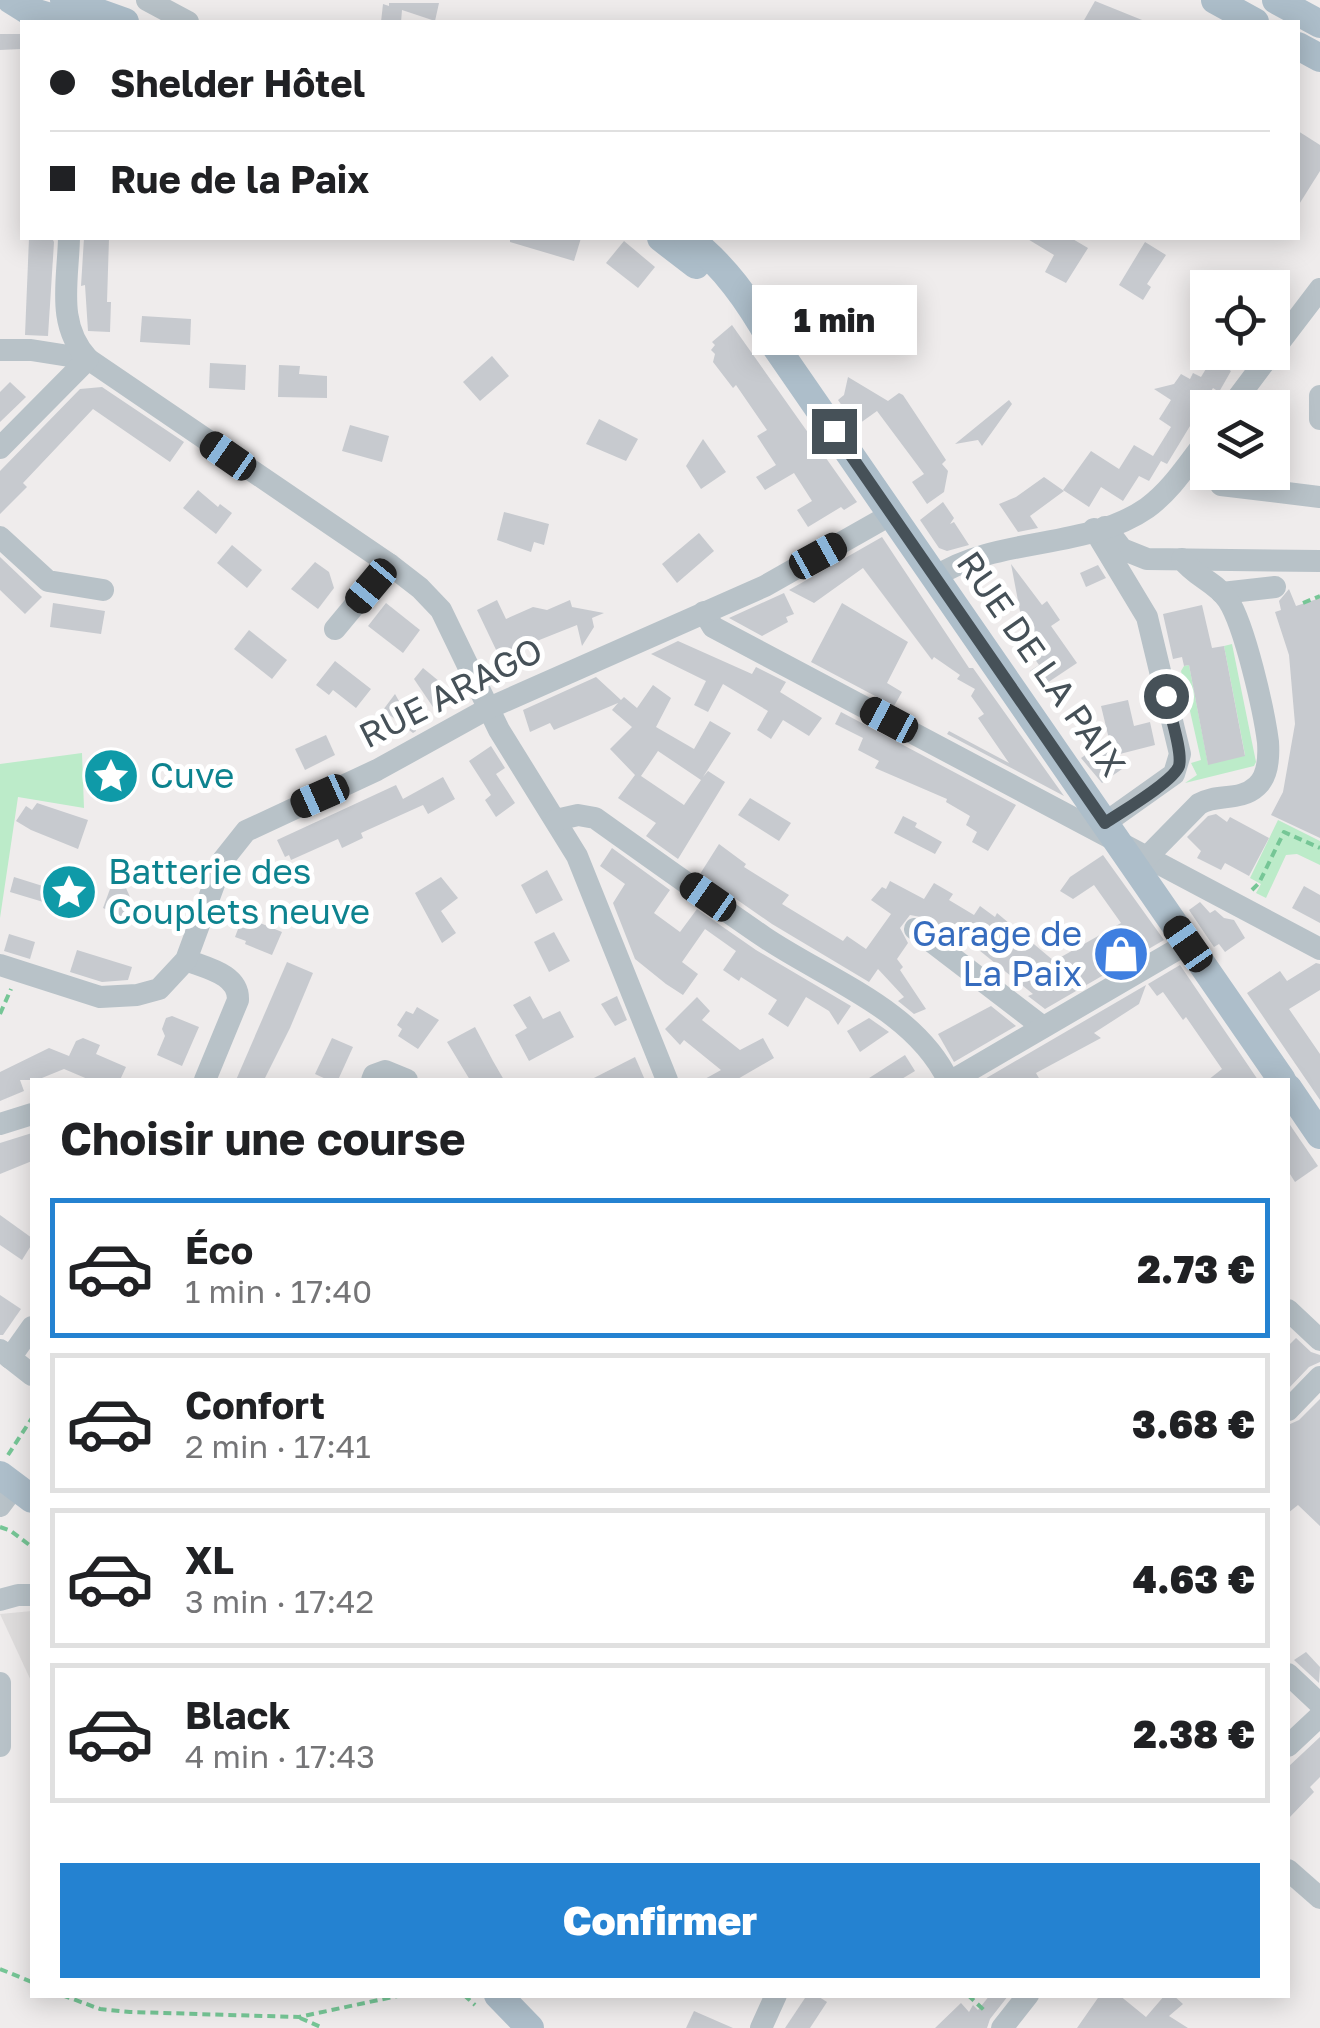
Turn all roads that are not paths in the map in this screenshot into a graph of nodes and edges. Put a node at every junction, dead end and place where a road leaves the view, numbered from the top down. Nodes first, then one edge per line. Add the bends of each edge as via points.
1 (11, 0) edge
2 (64, 0) edge
3 (147, 0) edge
4 (1215, 0) edge
5 (1276, 0) edge
6 (60, 20) edge
7 (111, 20) edge
8 (184, 20) edge
9 (1251, 20) edge
10 (1320, 24) edge
11 (69, 240) edge
12 (663, 240) edge
13 (690, 240) edge
14 (1320, 290) edge
15 (1290, 329) edge
16 (772, 340) junction
17 (0, 350) edge
18 (88, 359) junction
19 (1320, 396) edge
20 (1320, 419) edge
21 (0, 448) edge
22 (1190, 461) edge
23 (1259, 490) edge
24 (1320, 498) edge
25 (892, 514) junction
26 (1099, 528) junction
27 (0, 537) edge
28 (1182, 560) junction
29 (1281, 561) junction
30 (1320, 562) edge
31 (388, 564) junction
32 (935, 576) junction
33 (102, 590) dead end
34 (1222, 593) junction
35 (704, 612) junction
36 (335, 629) dead end
37 (490, 708) junction
38 (556, 820) junction
39 (1111, 832) junction
40 (1147, 857) junction
41 (916, 929) dead end
42 (1188, 944) junction
43 (1320, 949) edge
44 (186, 960) junction
45 (0, 965) edge
46 (1043, 1028) junction
47 (373, 1077) edge
48 (206, 1078) edge
49 (402, 1078) edge
50 (666, 1078) edge
51 (949, 1078) edge
52 (954, 1078) edge
53 (1281, 1078) edge
54 (1290, 1091) edge
55 (30, 1115) edge
56 (0, 1124) edge
57 (1320, 1135) edge
58 (1290, 1312) edge
59 (30, 1329) edge
60 (1320, 1340) edge
61 (5, 1354) edge
62 (30, 1373) edge
63 (1320, 1377) edge
64 (1290, 1408) edge
65 (30, 1595) edge
66 (0, 1600) edge
67 (1290, 1676) edge
68 (0, 1684) edge
69 (1320, 1704) edge
70 (1320, 1716) edge
71 (1290, 1744) edge
72 (0, 1746) edge
73 (1290, 1872) edge
74 (1320, 1898) edge
75 (501, 1998) edge
76 (775, 1998) edge
77 (1026, 1998) edge
78 (530, 2028) edge
79 (761, 2028) edge
80 (1002, 2028) edge

1 - 6 main road
2 - 7 main road
3 - 8 street
4 - 9 main road
5 - 10 main road
11 - 18 street via 66,319
12 - 16 main road
13 - 16 main road via 714,259
14 - 15 street
16 - 25 main road, RUE DE LA PAIX
17 - 18 street
18 - 21 street
18 - 31 street
19 - 20 street
22 - 26 street via 1165,493 1132,517
23 - 24 street
25 - 32 main road, RUE DE LA PAIX
25 - 35 street, RUE ARAGO via 765,586
26 - 28 street via 1135,556
26 - 32 street via 967,560
26 - 39 street via 1147,617 1180,761
27 - 33 street via 48,581
28 - 29 street
28 - 34 street
29 - 30 street
29 - 34 street via 1280,587
31 - 36 street
31 - 37 street via 441,610
32 - 39 main road, RUE DE LA PAIX
34 - 40 street via 1239,625 1263,718 1266,768 1247,794 1199,804
35 - 37 street, RUE ARAGO
35 - 39 street via 713,627
37 - 38 street
37 - 44 street, RUE ARAGO via 246,831 223,860
38 - 50 street via 587,878
38 - 51 street via 595,818 896,1020
39 - 40 street
39 - 42 main road, RUE DE LA PAIX
40 - 43 street
41 - 46 street
42 - 46 street
42 - 53 main road, RUE DE LA PAIX
44 - 45 street, RUE ARAGO via 159,989 120,998
44 - 48 street via 231,979 238,990
46 - 52 street
47 - 49 street via 385,1072
54 - 57 main road
55 - 56 street
58 - 60 street
59 - 61 street
61 - 62 street
63 - 64 street
65 - 66 street
67 - 69 street
68 - 72 street
70 - 71 street
73 - 74 street
75 - 78 main road
76 - 79 street
77 - 80 street

